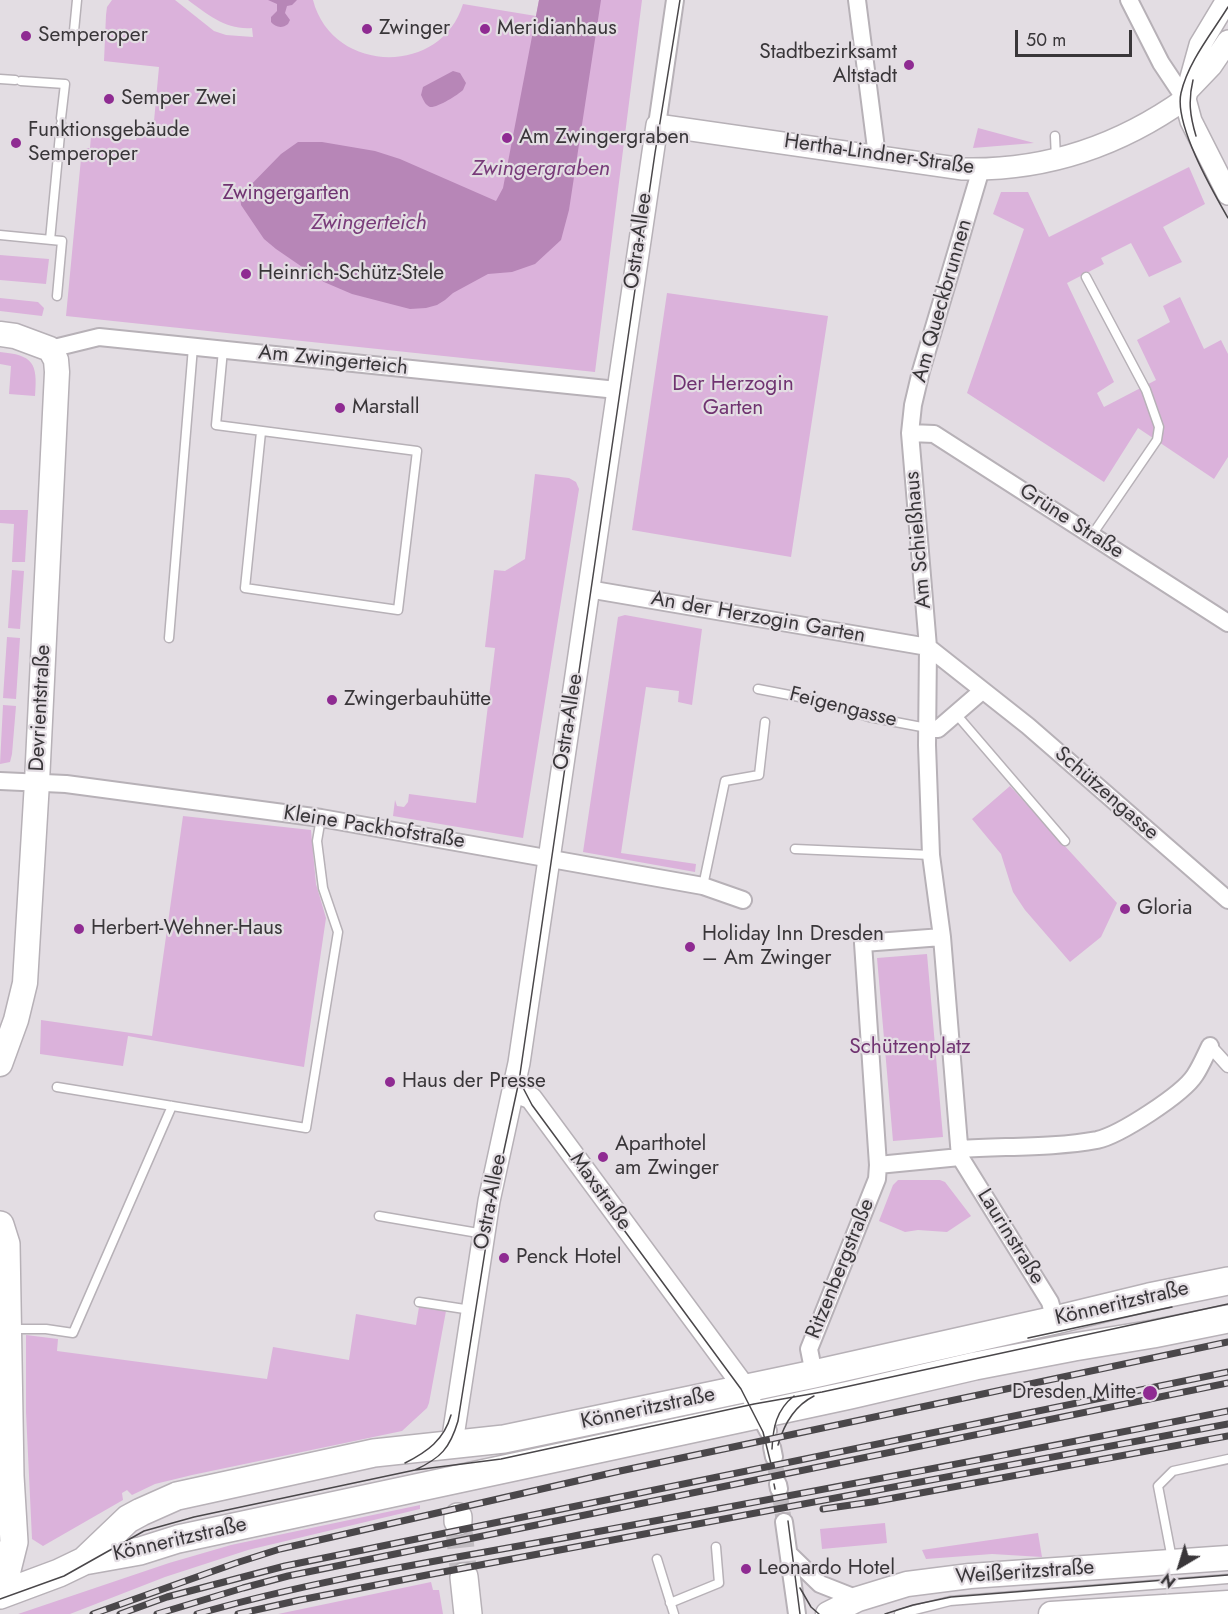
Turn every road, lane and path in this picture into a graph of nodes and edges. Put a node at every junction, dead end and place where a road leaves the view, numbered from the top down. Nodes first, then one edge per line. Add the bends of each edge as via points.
1 (77, 0) edge
2 (675, 0) edge
3 (857, 0) edge
4 (1129, 0) edge
5 (1227, 0) edge
6 (74, 31) dead end
7 (1220, 42) edge
8 (0, 79) edge
9 (1187, 94) junction
10 (657, 125) junction
11 (1055, 136) dead end
12 (877, 156) junction
13 (1056, 159) junction
14 (981, 169) junction
15 (1228, 194) edge
16 (0, 235) edge
17 (50, 240) junction
18 (1086, 278) dead end
19 (57, 296) dead end
20 (0, 334) edge
21 (193, 347) junction
22 (50, 349) junction
23 (223, 350) junction
24 (617, 390) junction
25 (261, 432) junction
26 (910, 433) junction
27 (1092, 535) junction
28 (588, 589) junction
29 (1228, 623) edge
30 (169, 638) dead end
31 (928, 646) junction
32 (758, 689) dead end
33 (982, 691) junction
34 (956, 714) junction
35 (765, 722) dead end
36 (927, 728) junction
37 (0, 781) edge
38 (37, 782) junction
39 (321, 818) junction
40 (1065, 841) dead end
41 (795, 849) dead end
42 (932, 855) junction
43 (549, 859) junction
44 (703, 886) junction
45 (743, 900) dead end
46 (1228, 900) edge
47 (942, 937) junction
48 (1210, 1046) joint
49 (0, 1064) edge
50 (1228, 1066) edge
51 (57, 1087) dead end
52 (513, 1091) junction
53 (172, 1106) junction
54 (960, 1153) junction
55 (878, 1165) junction
56 (379, 1215) dead end
57 (0, 1226) edge
58 (484, 1234) junction
59 (1228, 1281) edge
60 (419, 1302) dead end
61 (472, 1310) junction
62 (1228, 1318) edge
63 (1055, 1320) junction
64 (7, 1329) junction
65 (814, 1374) junction
66 (745, 1388) junction
67 (768, 1437) junction
68 (452, 1443) junction
69 (1228, 1460) edge
70 (457, 1504) junction
71 (784, 1522) tunnel mouth
72 (14, 1542) junction
73 (716, 1547) dead end
74 (789, 1554) junction
75 (1228, 1558) edge
76 (657, 1559) dead end
77 (84, 1561) junction
78 (1172, 1562) junction
79 (59, 1573) junction
80 (464, 1577) tunnel mouth
81 (1228, 1579) edge
82 (0, 1583) edge
83 (0, 1594) edge
84 (858, 1599) junction
85 (670, 1603) junction
86 (1228, 1603) edge
87 (468, 1614) edge
88 (674, 1614) edge
89 (797, 1614) edge
90 (828, 1614) edge
91 (899, 1614) edge
92 (1051, 1614) edge

1 - 6 lane
2 - 10 street, Ostra-Allee
3 - 12 street
4 - 9 street via 1161,63
5 - 9 street via 1200,45
7 - 9 street, Hertha-Lindner-Straße via 1211,66
8 - 17 lane via 65,84
9 - 13 street, Hertha-Lindner-Straße via 1108,143
9 - 15 street via 1191,121
10 - 12 street, Hertha-Lindner-Straße
10 - 24 street, Ostra-Allee
11 - 13 lane
12 - 14 street, Hertha-Lindner-Straße
13 - 14 street, Hertha-Lindner-Straße
14 - 26 street, Am Queckbrunnen via 921,371
16 - 17 lane
17 - 19 lane via 62,241
18 - 27 lane via 1146,390 1160,427 1157,440
20 - 22 main road
21 - 22 street, Am Zwingerteich via 99,337
21 - 23 street, Am Zwingerteich
21 - 30 lane
22 - 38 main road, Devrientstraße via 57,372
23 - 24 street, Am Zwingerteich
23 - 25 lane via 216,425
24 - 28 street, Ostra-Allee
25 - 25 lane via 417,451 398,610 245,588
26 - 27 street, Grüne Straße via 934,434
26 - 31 street, Am Schießhaus
27 - 29 street, Grüne Straße
28 - 31 street, An der Herzogin Garten
28 - 43 street, Ostra-Allee
31 - 33 street
31 - 36 street, Am Schießhaus
32 - 36 lane, Feigengasse
33 - 34 street
33 - 46 street, Schützengasse via 1028,726
34 - 36 street via 938,729
34 - 40 lane
35 - 44 lane via 759,775 725,781
36 - 42 street, Am Schießhaus
37 - 38 street, Kleine Packhofstraße
38 - 39 street, Kleine Packhofstraße
38 - 49 main road, Devrientstraße via 25,982
39 - 43 street, Kleine Packhofstraße
39 - 53 lane via 317,840 323,888 338,932 306,1128
41 - 42 lane
42 - 47 street, Am Schießhaus
43 - 44 street, Kleine Packhofstraße
43 - 52 street, Ostra-Allee
44 - 45 street, Kleine Packhofstraße
47 - 54 street
47 - 55 street via 863,943
48 - 50 street
48 - 54 street via 1194,1077 1153,1111 1099,1139
51 - 53 lane
52 - 58 street, Ostra-Allee
52 - 66 street, Maxstraße via 531,1098
53 - 64 lane via 73,1333
54 - 55 street
54 - 63 street, Laurinstraße via 1050,1302
55 - 65 street, Ritzenbergstraße via 877,1179 809,1348
56 - 58 lane
57 - 64 main road via 6,1244
58 - 61 street, Ostra-Allee
59 - 63 main road, Könneritzstraße via 1148,1292
60 - 61 lane
61 - 68 street, Ostra-Allee
62 - 67 main road, Könneritzstraße via 975,1366
63 - 65 main road, Könneritzstraße
64 - 72 main road
65 - 66 main road, Könneritzstraße
66 - 67 street
66 - 68 main road, Könneritzstraße via 504,1439
67 - 70 main road, Könneritzstraße
68 - 70 main road
68 - 77 main road, Könneritzstraße via 374,1453 177,1496 128,1519
69 - 78 lane via 1173,1471 1158,1486
70 - 77 main road, Könneritzstraße via 178,1539 140,1551
71 - 74 street
72 - 79 main road via 23,1561 34,1569
72 - 82 main road via 8,1570
73 - 85 lane via 719,1583
74 - 84 street via 820,1584
74 - 89 street
75 - 78 main road, Weißeritzstraße
76 - 85 lane
77 - 79 main road, Könneritzstraße
78 - 84 main road, Weißeritzstraße via 970,1576 907,1584
79 - 83 main road, Könneritzstraße
80 - 87 main road
81 - 91 lane via 951,1601
84 - 90 main road, Weißeritzstraße
85 - 88 lane
86 - 92 main road, Weißeritzstraße

